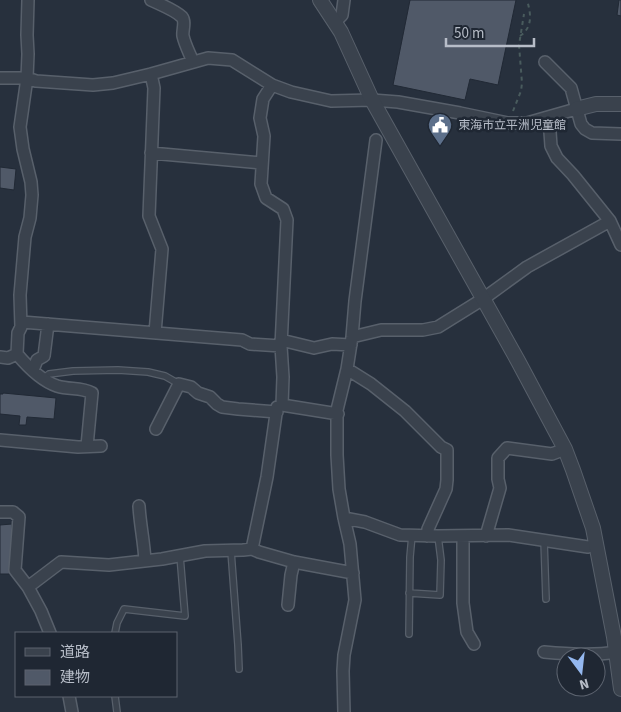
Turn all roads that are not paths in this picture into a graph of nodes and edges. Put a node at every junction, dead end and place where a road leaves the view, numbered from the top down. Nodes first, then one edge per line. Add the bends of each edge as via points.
1 (28, 0) edge
2 (151, 0) edge
3 (320, 0) edge
4 (344, 0) edge
5 (334, 22) junction
6 (193, 62) junction
7 (545, 62) dead end
8 (151, 74) junction
9 (0, 78) edge
10 (27, 78) junction
11 (272, 85) junction
12 (372, 100) junction
13 (621, 104) edge
14 (576, 109) junction
15 (546, 118) junction
16 (621, 134) edge
17 (376, 140) dead end
18 (151, 153) junction
19 (261, 163) junction
20 (610, 221) junction
21 (621, 245) edge
22 (482, 299) junction
23 (22, 322) junction
24 (48, 324) junction
25 (155, 333) junction
26 (351, 341) junction
27 (281, 343) junction
28 (17, 354) junction
29 (0, 357) edge
30 (347, 369) junction
31 (33, 370) junction
32 (44, 378) junction
33 (179, 384) junction
34 (279, 408) junction
35 (338, 414) junction
36 (156, 429) dead end
37 (0, 440) edge
38 (87, 446) junction
39 (102, 446) dead end
40 (565, 449) junction
41 (139, 506) dead end
42 (0, 512) edge
43 (344, 518) junction
44 (412, 536) junction
45 (433, 536) junction
46 (463, 536) junction
47 (486, 536) junction
48 (544, 540) junction
49 (596, 545) junction
50 (252, 549) junction
51 (231, 550) junction
52 (180, 556) junction
53 (145, 561) junction
54 (294, 562) junction
55 (353, 573) junction
56 (28, 587) junction
57 (409, 593) junction
58 (546, 599) dead end
59 (288, 605) dead end
60 (50, 632) edge
61 (115, 632) edge
62 (409, 634) dead end
63 (474, 644) dead end
64 (544, 652) dead end
65 (616, 652) junction
66 (239, 669) dead end
67 (621, 689) edge
68 (69, 697) edge
69 (115, 697) edge
70 (72, 712) edge
71 (117, 712) edge
72 (344, 712) edge

1 - 10 street
2 - 6 street via 182,18 185,44
3 - 5 street
4 - 5 street via 342,16
5 - 12 street
6 - 8 street
6 - 11 street via 208,58 232,60
7 - 14 street via 571,88
8 - 10 street via 93,85
8 - 18 street via 154,88
9 - 10 street
10 - 23 street via 20,127 32,194 20,294
11 - 12 street via 331,101
11 - 19 street via 263,99 260,118 264,136
12 - 15 street via 512,123
12 - 22 street
13 - 14 street via 596,104
14 - 15 street
14 - 16 street via 581,124 592,133
15 - 20 street via 551,146 557,158
17 - 26 street
18 - 19 street
18 - 25 street via 149,216 162,249
19 - 27 street via 261,184 266,198 283,209 287,220
20 - 21 street
20 - 22 street via 527,267
22 - 26 street via 432,329 381,330
22 - 40 street
23 - 24 street
23 - 28 street
24 - 25 street
24 - 31 street via 44,356
25 - 27 street via 242,340 250,344
26 - 27 street via 314,348
26 - 30 street
27 - 34 street via 283,377
28 - 29 street
28 - 31 street
30 - 35 street
30 - 45 street via 405,411 447,450 446,489 428,530
31 - 32 street
32 - 33 lane via 49,374 73,371 118,370 148,372
32 - 38 street via 57,386 92,393
33 - 34 street via 191,387 222,406
33 - 36 street
34 - 35 street
34 - 50 street
35 - 43 street via 337,455
37 - 38 street
38 - 39 street
40 - 47 street via 552,454 507,448 498,458 500,488
40 - 49 street
41 - 53 street
42 - 56 street via 13,512 18,517 15,570
43 - 44 street
43 - 55 street
44 - 45 street
44 - 57 lane
45 - 46 street
45 - 57 lane via 441,560 440,595
46 - 47 street
46 - 63 street via 463,603 467,632
47 - 48 street
48 - 49 street
48 - 58 lane
49 - 65 street
50 - 51 street
50 - 54 street
51 - 52 street
51 - 66 lane
52 - 53 street
52 - 61 lane via 185,616 124,610
53 - 56 street via 109,565 61,562
54 - 55 street
54 - 59 street
55 - 72 street via 354,600 344,655
56 - 60 street
57 - 62 lane
64 - 65 street
65 - 67 street
68 - 70 street
69 - 71 lane

